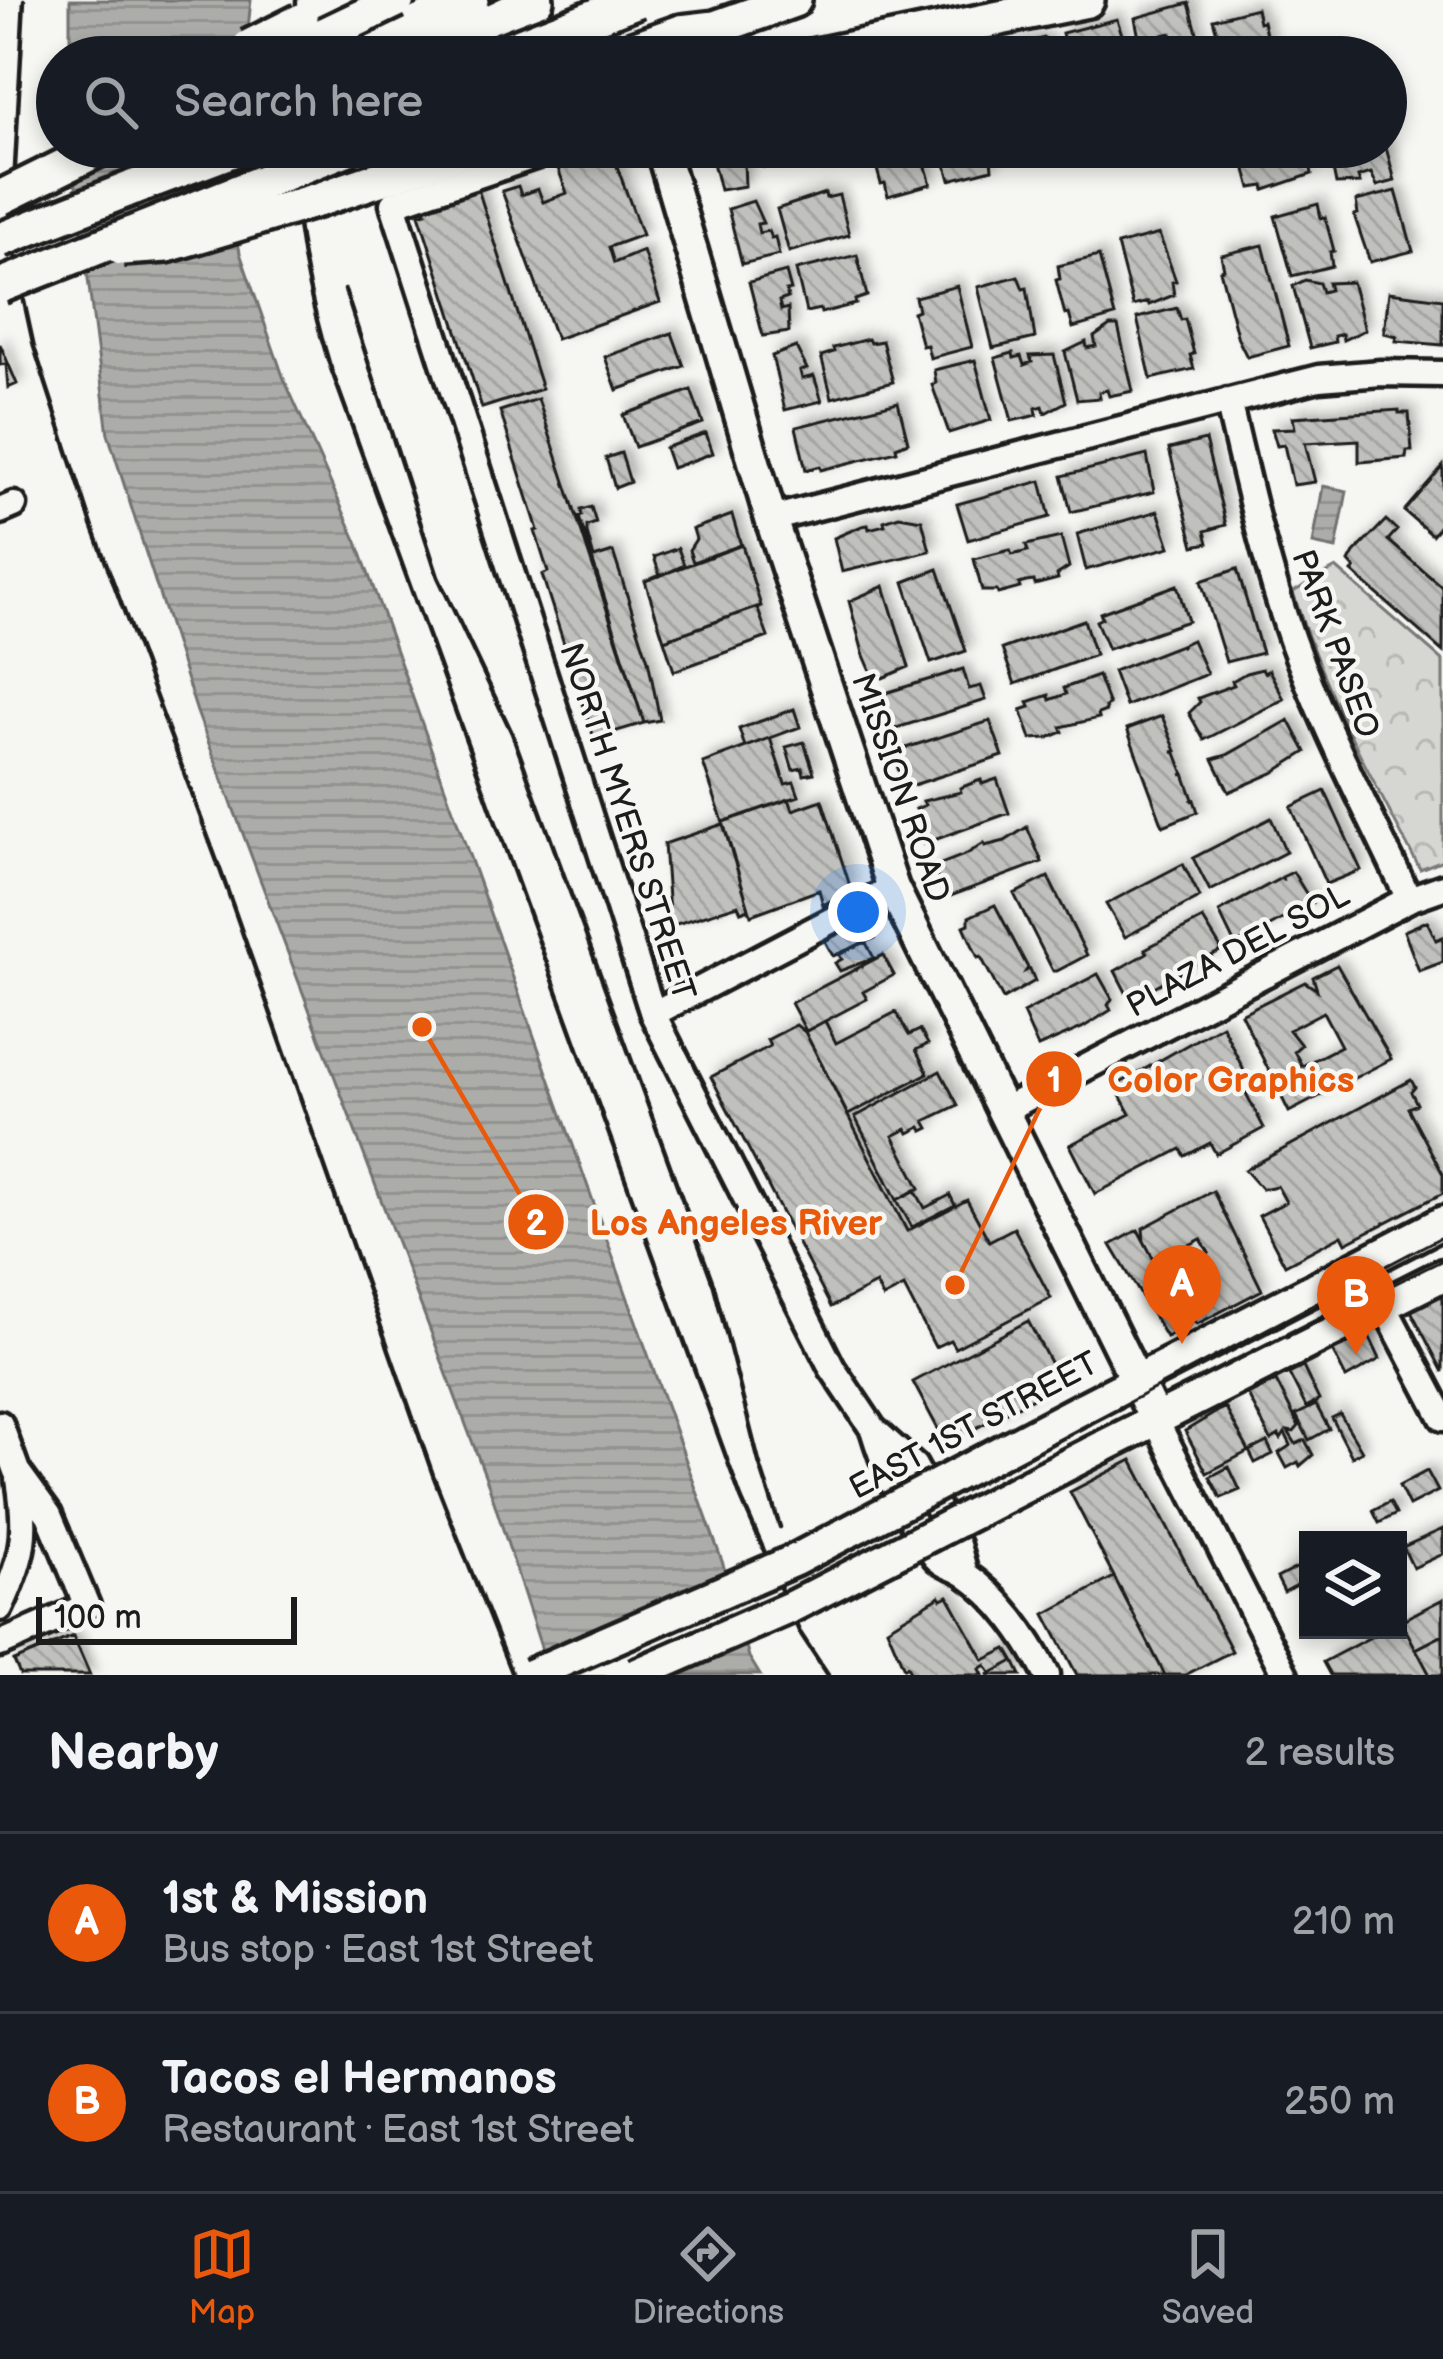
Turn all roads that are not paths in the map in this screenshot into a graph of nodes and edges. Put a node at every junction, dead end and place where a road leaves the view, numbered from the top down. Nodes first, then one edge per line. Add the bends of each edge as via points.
1 (346, 0) edge
2 (397, 0) edge
3 (471, 0) edge
4 (536, 0) edge
5 (616, 0) edge
6 (638, 0) edge
7 (758, 0) edge
8 (794, 0) edge
9 (1013, 0) edge
10 (1087, 0) edge
11 (681, 32) junction
12 (273, 36) edge
13 (322, 36) edge
14 (390, 36) edge
15 (460, 36) edge
16 (544, 36) edge
17 (628, 36) edge
18 (670, 36) edge
19 (885, 36) edge
20 (912, 36) edge
21 (36, 157) edge
22 (61, 168) edge
23 (155, 168) edge
24 (183, 168) edge
25 (298, 168) edge
26 (412, 168) edge
27 (500, 168) edge
28 (667, 168) edge
29 (0, 175) edge
30 (131, 188) junction
31 (0, 198) edge
32 (0, 240) edge
33 (90, 250) junction
34 (0, 286) edge
35 (1443, 374) edge
36 (1228, 401) junction
37 (771, 519) junction
38 (1443, 887) edge
39 (893, 888) junction
40 (1409, 899) junction
41 (653, 1014) junction
42 (1002, 1112) junction
43 (1443, 1222) edge
44 (1362, 1264) junction
45 (1443, 1275) edge
46 (1383, 1306) junction
47 (1136, 1380) junction
48 (1443, 1418) edge
49 (1155, 1419) junction
50 (0, 1424) edge
51 (874, 1429) junction
52 (17, 1471) junction
53 (965, 1574) junction
54 (0, 1608) edge
55 (0, 1644) edge
56 (530, 1675) edge
57 (635, 1675) edge
58 (1047, 1675) edge
59 (1285, 1675) edge

1 - 12 highway, bridge
2 - 13 highway, bridge
3 - 14 highway
4 - 15 highway
5 - 17 main road
6 - 16 highway, bridge
7 - 11 highway
8 - 11 highway
9 - 19 highway
10 - 20 highway
11 - 18 highway, bridge
21 - 29 highway
22 - 31 highway, bridge
23 - 30 highway
24 - 30 highway
25 - 33 highway, bridge
26 - 33 highway, bridge via 167,245
27 - 41 street, NORTH MYERS STREET via 393,204
28 - 37 main road, MISSION ROAD
30 - 32 highway, bridge
33 - 34 highway, bridge
35 - 36 street via 1319,378
36 - 37 street
36 - 40 street, PARK PASEO via 1296,651
37 - 39 main road, MISSION ROAD
38 - 40 street, PLAZA DEL SOL
39 - 41 street
39 - 42 main road, MISSION ROAD
40 - 42 street, PLAZA DEL SOL
41 - 51 street, NORTH MYERS STREET via 832,1368
42 - 47 main road, MISSION ROAD
43 - 44 main road, EAST 1ST STREET
44 - 46 street
44 - 47 main road, EAST 1ST STREET
45 - 46 main road
46 - 48 street
46 - 49 main road
47 - 49 main road, MISSION ROAD
47 - 56 main road, EAST 1ST STREET, bridge via 795,1560
49 - 57 main road, bridge via 791,1606
49 - 59 street
50 - 52 street
51 - 53 street, NORTH MYERS STREET via 914,1466
51 - 53 street, NORTH MYERS STREET via 889,1476 936,1559
52 - 54 street via 25,1543
52 - 55 street via 49,1515 87,1606
53 - 58 street, NORTH MYERS STREET via 1014,1622

